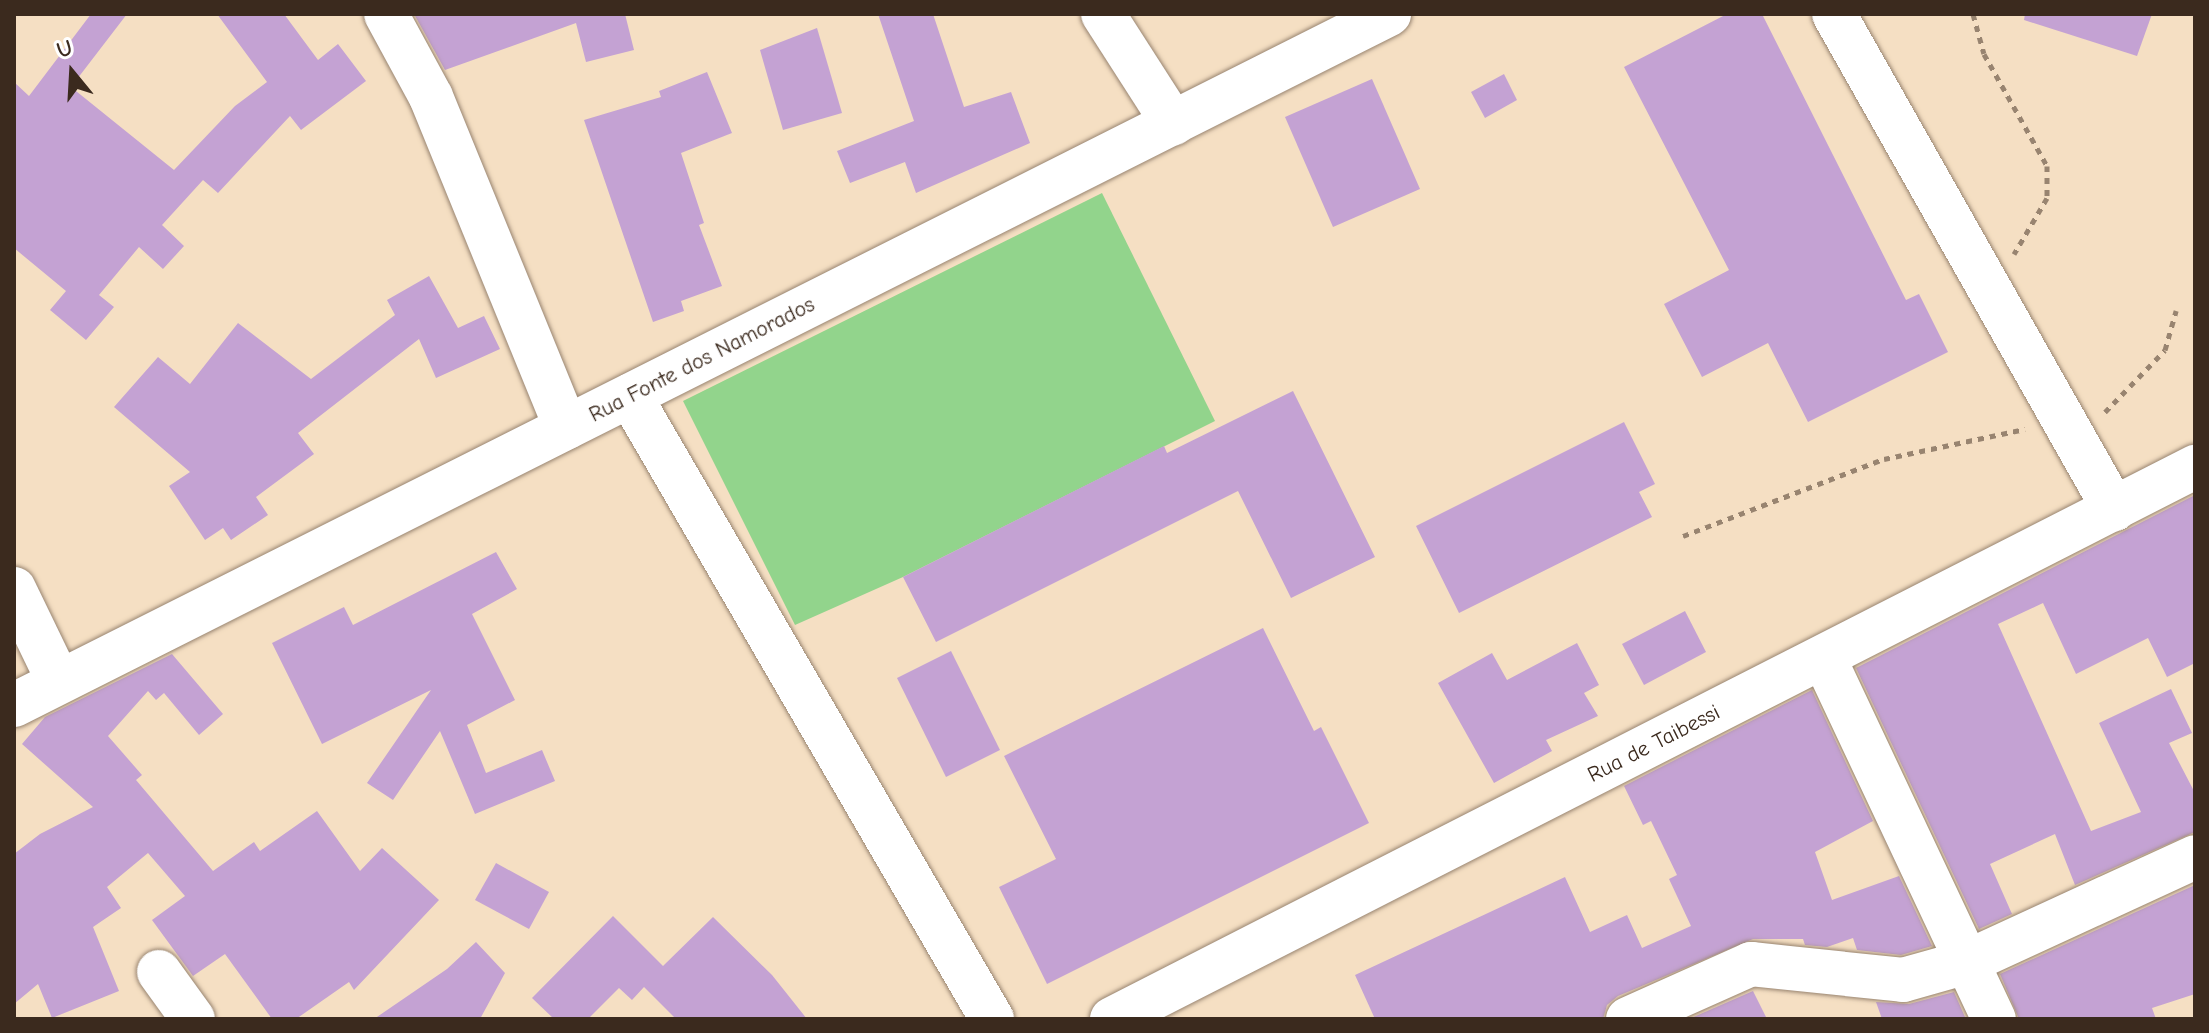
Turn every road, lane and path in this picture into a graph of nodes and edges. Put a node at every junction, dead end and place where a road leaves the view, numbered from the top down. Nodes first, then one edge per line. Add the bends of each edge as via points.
1 (386, 14) edge
2 (1103, 14) edge
3 (1389, 14) edge
4 (1834, 14) edge
5 (1973, 14) edge
6 (1173, 123) junction
7 (1992, 293) junction
8 (2176, 311) dead end
9 (630, 396) junction
10 (566, 428) junction
11 (2071, 433) junction
12 (2195, 467) edge
13 (2114, 509) junction
14 (1683, 536) dead end
15 (14, 589) edge
16 (1824, 658) junction
17 (59, 682) junction
18 (14, 705) edge
19 (2195, 857) edge
20 (1967, 962) junction
21 (159, 972) dead end
22 (193, 1019) edge
23 (992, 1019) edge
24 (1112, 1019) edge
25 (1628, 1019) edge
26 (1994, 1019) edge

1 - 10 street via 431,97
2 - 6 street
3 - 6 street, Rua Fonte dos Namorados
4 - 7 street
5 - 7 path via 1984,54 2047,166 2047,198
6 - 9 street, Rua Fonte dos Namorados
7 - 11 street
8 - 11 path via 2165,350 2109,409
9 - 10 street, Rua Fonte dos Namorados
9 - 23 street
10 - 17 street, Rua Fonte dos Namorados
11 - 13 street
11 - 14 path via 2028,428 1884,459
12 - 13 street, Rua de Taibessi
13 - 16 street, Rua de Taibessi
15 - 17 street
16 - 20 street
16 - 24 street, Rua de Taibessi
17 - 18 street, Rua Fonte dos Namorados
19 - 20 street
20 - 25 street via 1903,980 1751,964
20 - 26 street
21 - 22 street

